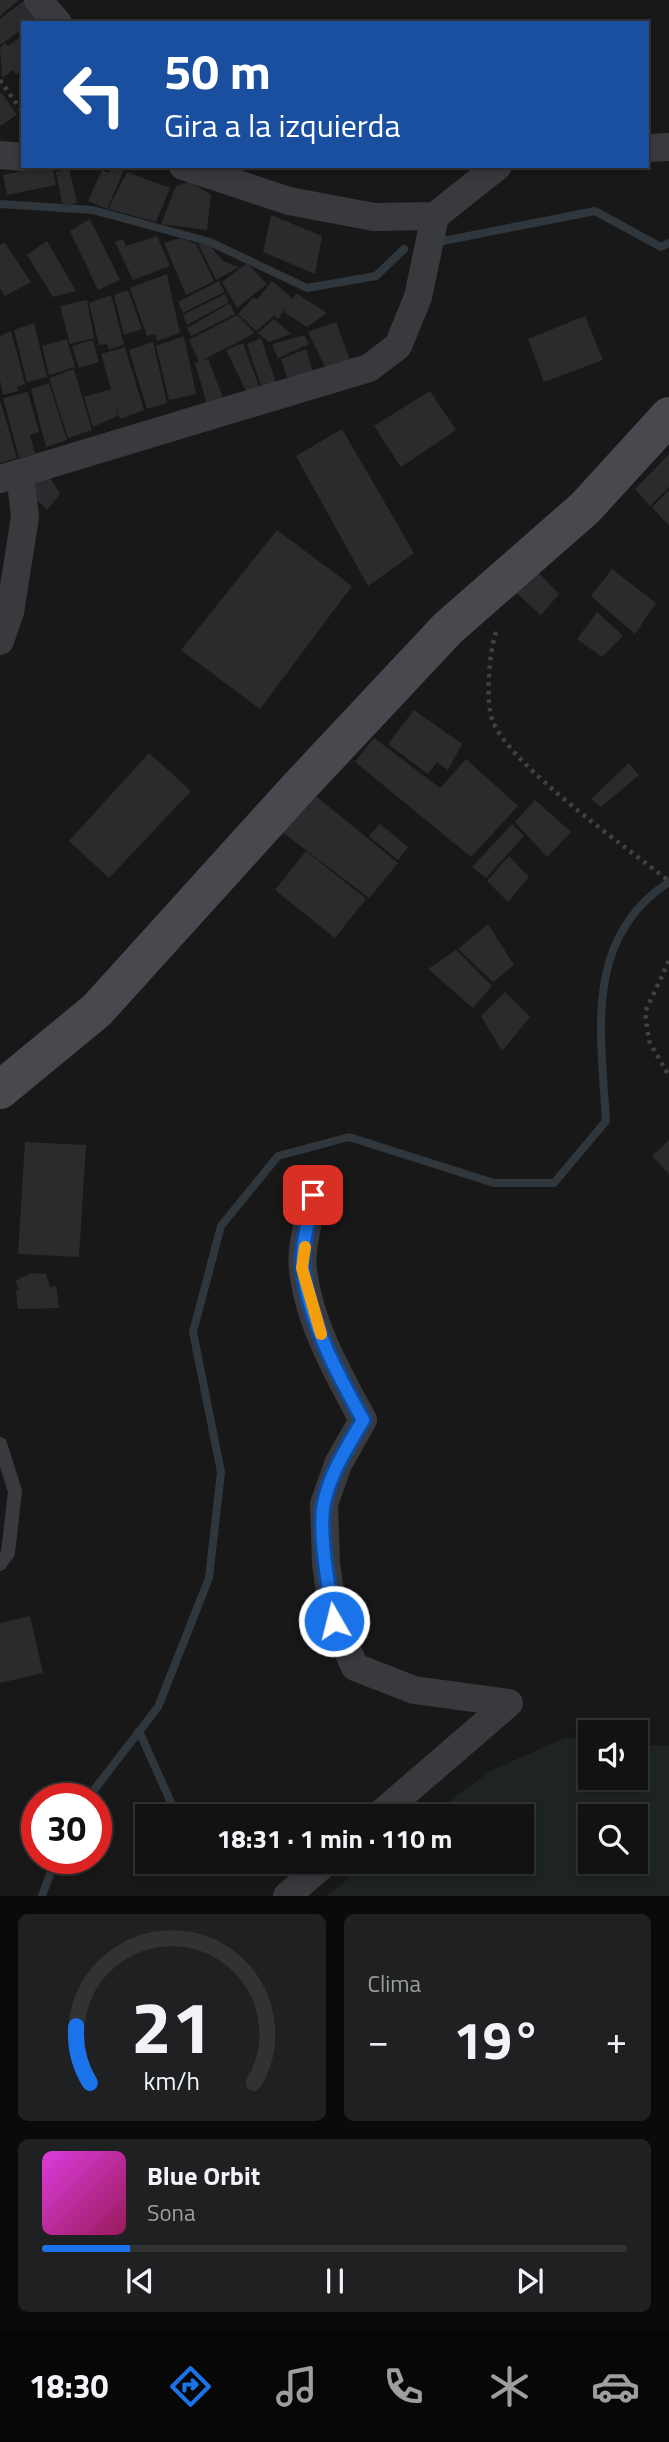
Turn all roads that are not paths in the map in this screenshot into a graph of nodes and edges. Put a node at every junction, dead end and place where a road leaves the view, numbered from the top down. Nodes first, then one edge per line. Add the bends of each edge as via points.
1 (38, 0) edge
2 (56, 21) edge
3 (669, 147) edge
4 (649, 148) edge
5 (0, 155) edge
6 (21, 157) edge
7 (189, 168) edge
8 (495, 168) edge
9 (435, 216) junction
10 (669, 416) edge
11 (10, 477) edge
12 (0, 640) edge
13 (0, 1090) edge
14 (313, 1195) dead end
15 (0, 1444) edge
16 (0, 1564) edge
17 (393, 1804) edge
18 (312, 1874) edge
19 (287, 1896) edge

1 - 2 street
3 - 4 street
5 - 6 street
7 - 9 street via 289,201 374,217
8 - 9 street
9 - 11 street via 418,298 398,346 369,368
10 - 13 street via 586,508 448,628 97,1010
11 - 12 street via 25,517 10,612
14 - 17 street via 302,1268 315,1318 363,1420 338,1464 324,1504 334,1621 355,1667 414,1689 509,1703
15 - 16 lane via 15,1491 8,1553
18 - 19 street

